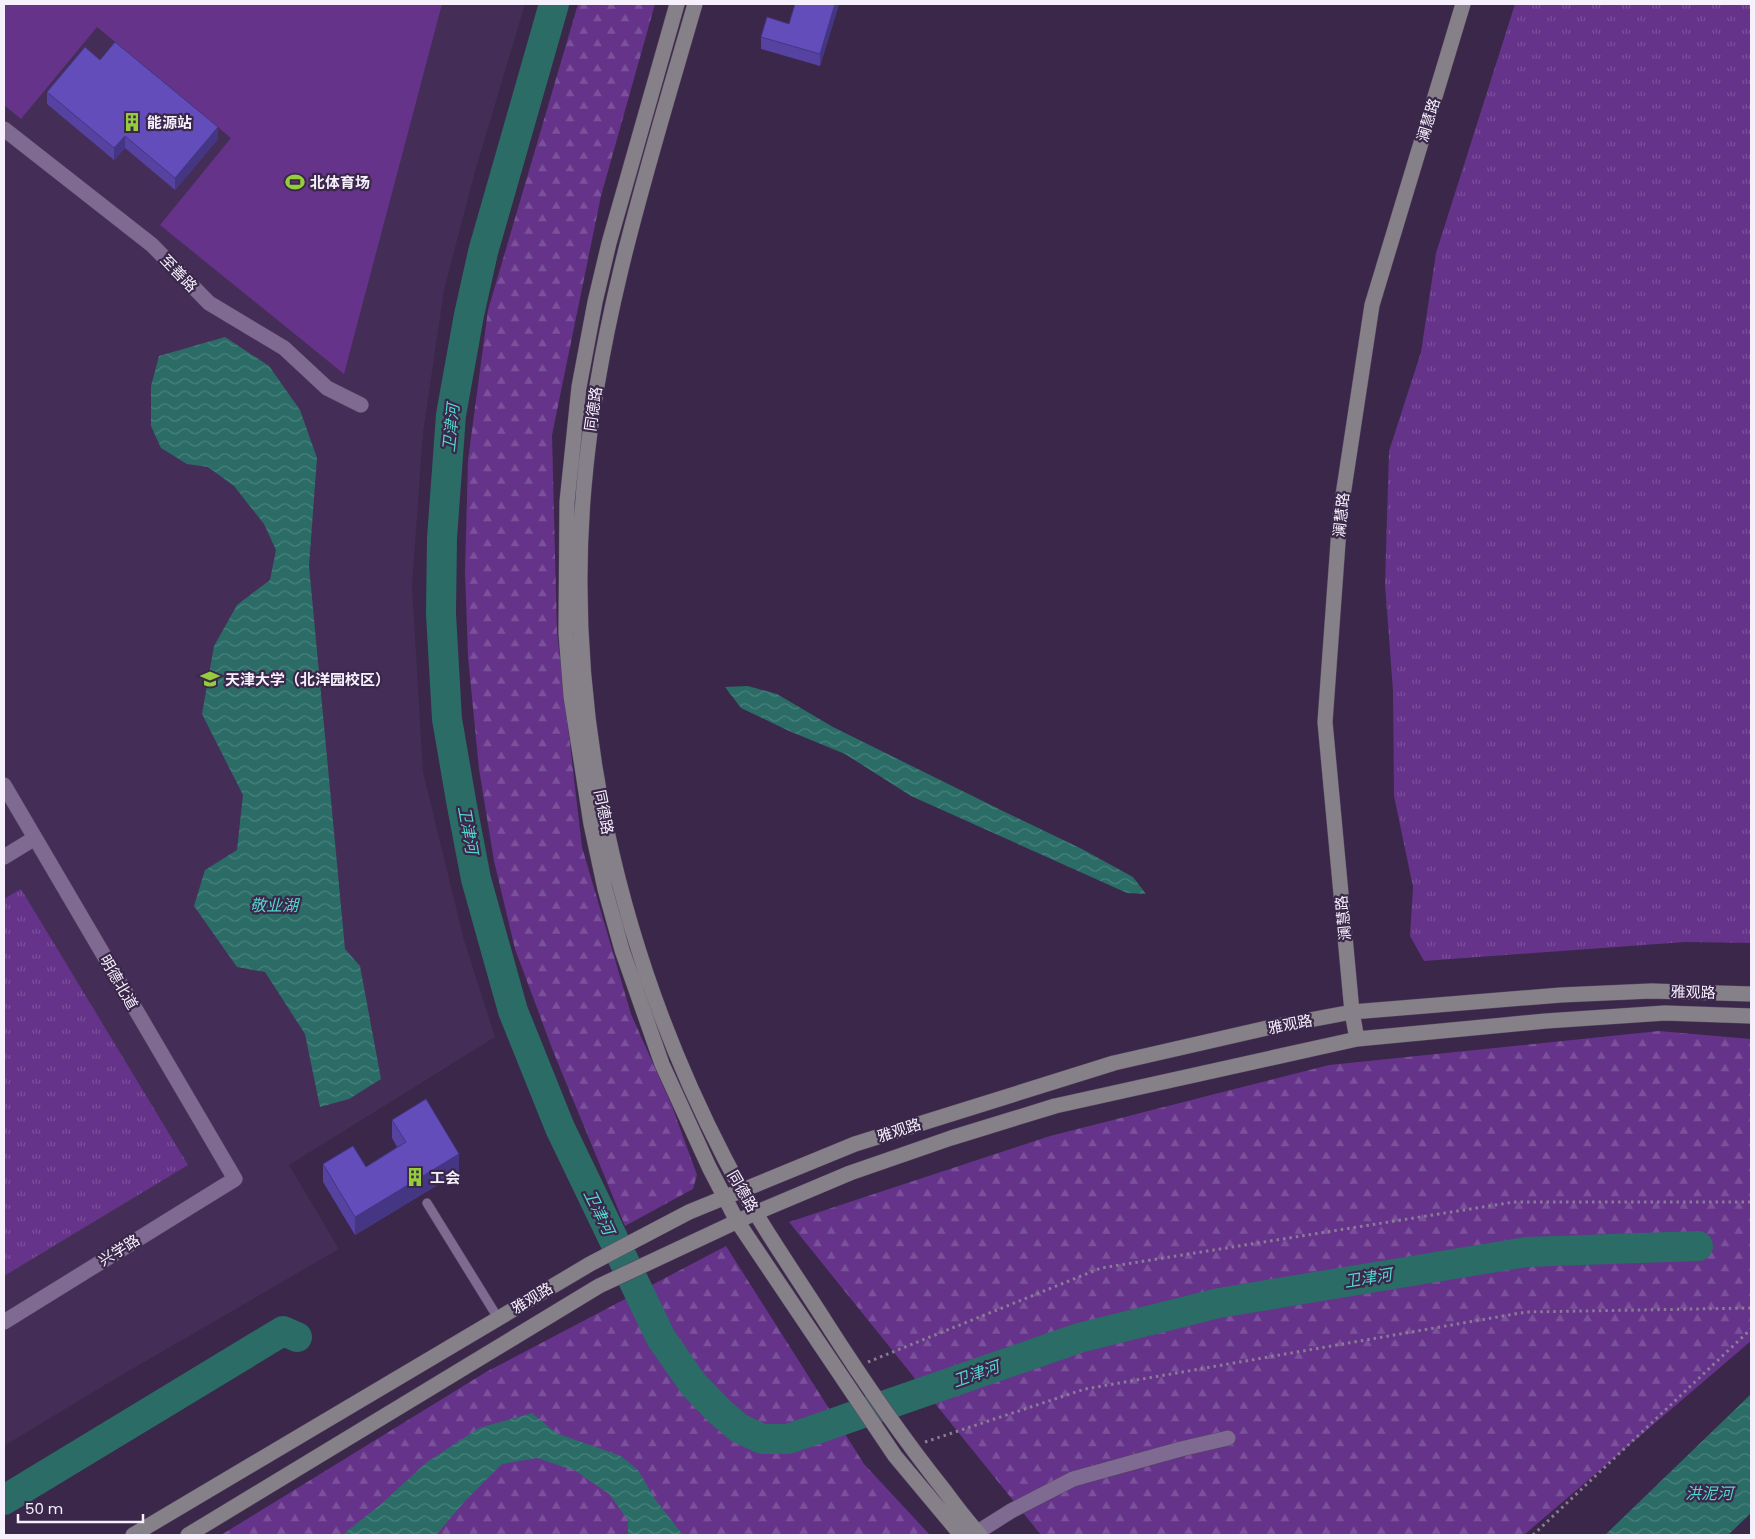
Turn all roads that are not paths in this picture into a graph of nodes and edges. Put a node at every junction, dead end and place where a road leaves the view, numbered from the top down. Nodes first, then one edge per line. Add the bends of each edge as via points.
1 (677, 4) edge
2 (695, 4) edge
3 (1463, 4) edge
4 (4, 129) edge
5 (361, 406) dead end
6 (4, 785) edge
7 (35, 838) junction
8 (4, 857) edge
9 (1751, 994) edge
10 (1352, 1012) junction
11 (1751, 1016) edge
12 (1356, 1039) junction
13 (235, 1179) joint
14 (742, 1190) junction
15 (724, 1198) junction
16 (427, 1203) dead end
17 (755, 1213) junction
18 (737, 1222) junction
19 (498, 1318) junction
20 (4, 1322) edge
21 (1228, 1438) dead end
22 (977, 1534) edge
23 (134, 1535) edge
24 (188, 1535) edge
25 (962, 1535) edge

1 - 15 main road, 同德路 via 609,243 579,387 567,502 566,633 580,760 605,890 622,950 662,1064
2 - 14 main road, 同德路 via 605,336 584,487 580,547 581,612 592,752 620,882 666,1029 721,1152
3 - 10 main road, 澜慧路 via 1372,305 1340,515 1326,722
4 - 5 street, 至善路 via 152,245 209,303 284,348 327,388
6 - 7 street, 明德北道
7 - 8 street
7 - 13 street, 明德北道
9 - 10 main road, 雅观路 via 1651,991 1561,995
10 - 12 main road, 澜慧路
10 - 14 main road, 雅观路 via 1114,1063 855,1144
11 - 12 main road, 雅观路 via 1665,1013
12 - 17 main road, 雅观路 via 1055,1106 850,1173
13 - 20 street, 兴学路
14 - 15 main road, 雅观路
14 - 17 main road, 同德路
15 - 18 main road, 同德路
15 - 19 main road, 雅观路 via 689,1212 590,1264
16 - 19 lane
17 - 18 main road, 雅观路
17 - 22 main road, 同德路 via 854,1367
18 - 24 main road, 雅观路 via 599,1286
18 - 25 main road, 同德路 via 895,1456
19 - 23 main road, 雅观路
21 - 22 street via 1073,1479 1011,1511

